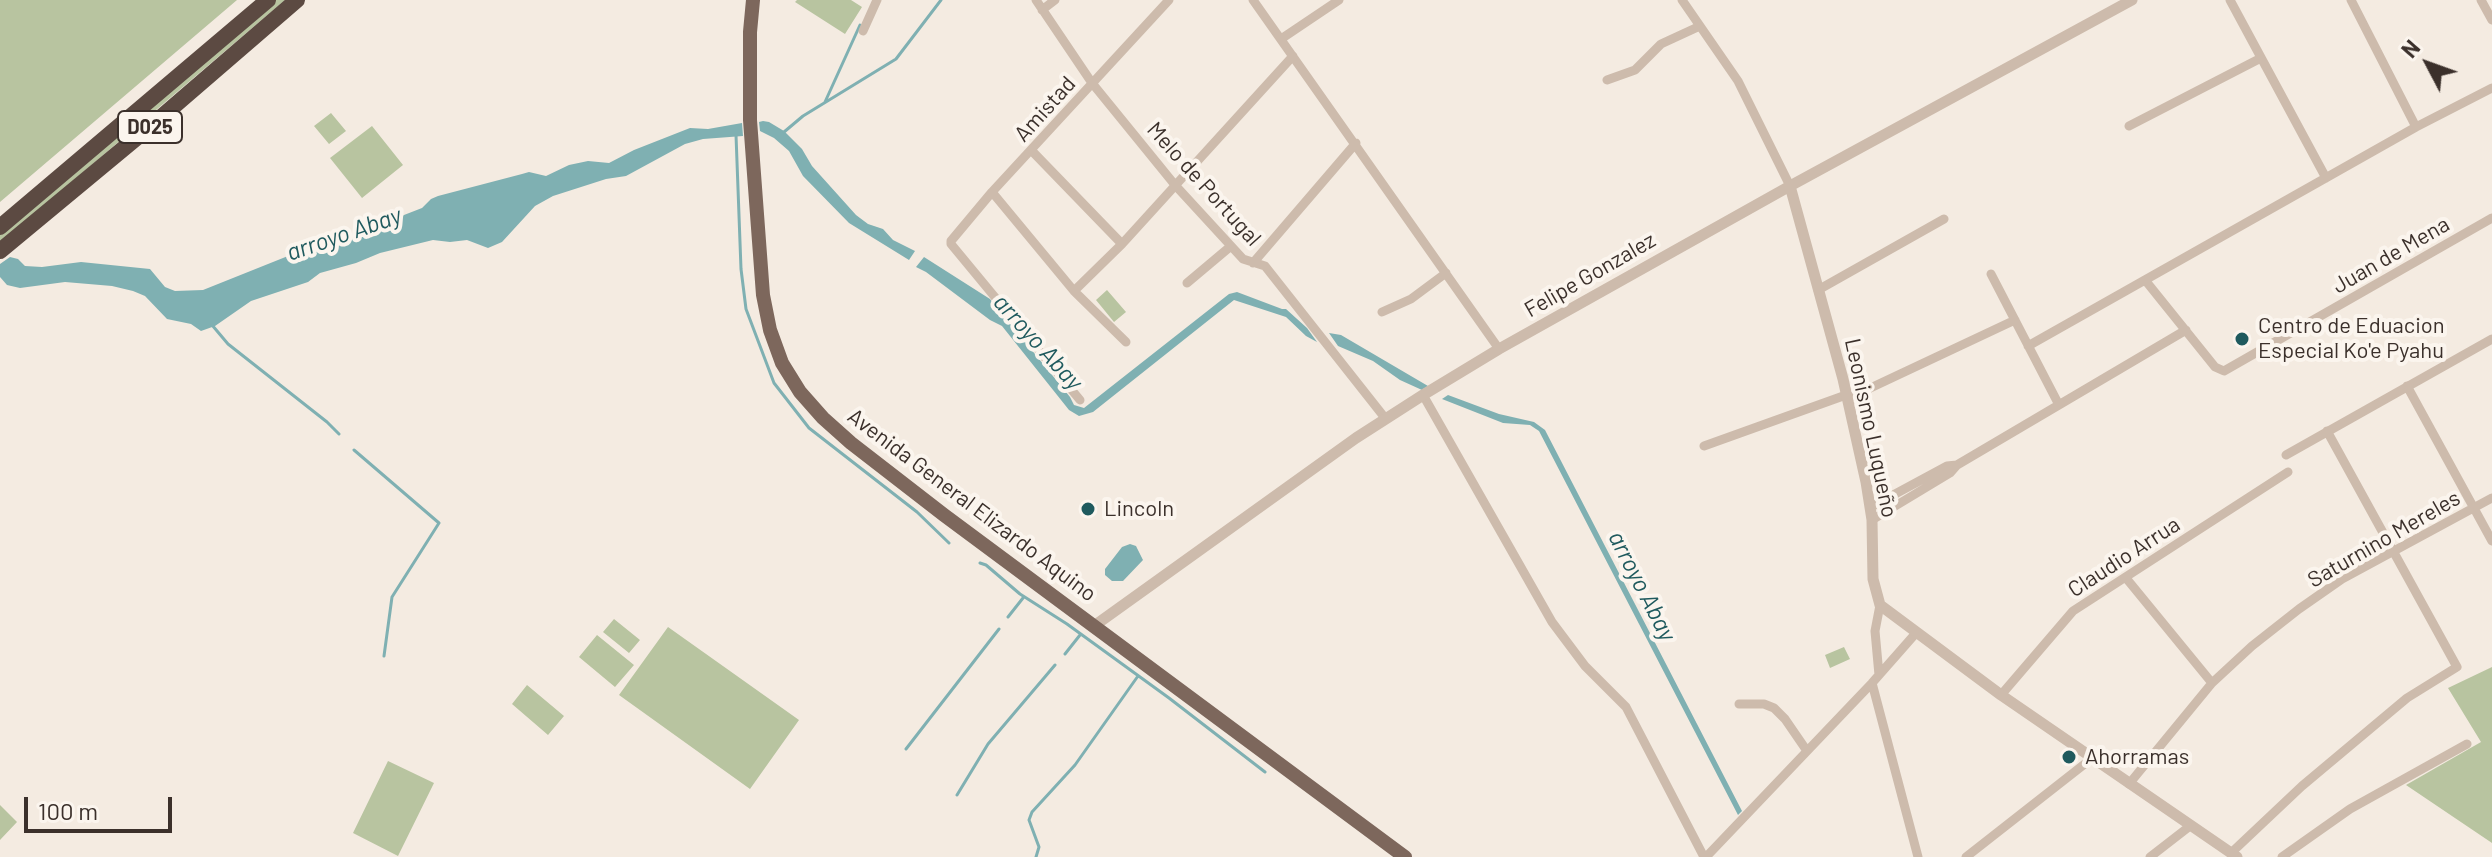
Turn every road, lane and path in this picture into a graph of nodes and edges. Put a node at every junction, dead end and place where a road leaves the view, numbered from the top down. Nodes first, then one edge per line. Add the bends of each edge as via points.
1 (268, 0) edge
2 (297, 0) edge
3 (753, 0) edge
4 (877, 0) edge
5 (1036, 0) edge
6 (1055, 0) edge
7 (1169, 0) edge
8 (1253, 0) edge
9 (1339, 0) edge
10 (1682, 0) edge
11 (2132, 0) edge
12 (2230, 0) edge
13 (2351, 0) edge
14 (2481, 0) edge
15 (1042, 10) junction
16 (2492, 20) edge
17 (1700, 26) junction
18 (863, 31) dead end
19 (1281, 39) junction
20 (1293, 56) junction
21 (2261, 58) junction
22 (1607, 80) dead end
23 (1092, 83) junction
24 (2492, 88) edge
25 (2129, 126) dead end
26 (2416, 127) junction
27 (1356, 143) junction
28 (1032, 151) junction
29 (2326, 178) junction
30 (1175, 185) junction
31 (1790, 186) junction
32 (992, 192) junction
33 (2492, 218) edge
34 (1944, 219) dead end
35 (0, 227) edge
36 (1122, 244) junction
37 (1231, 246) junction
38 (0, 250) edge
39 (1253, 263) junction
40 (1446, 273) junction
41 (1991, 274) dead end
42 (2145, 280) junction
43 (1187, 283) dead end
44 (1818, 290) junction
45 (1074, 291) junction
46 (1382, 312) dead end
47 (2015, 320) junction
48 (2186, 330) junction
49 (2492, 339) edge
50 (1126, 342) dead end
51 (2028, 346) junction
52 (1499, 349) junction
53 (2407, 386) junction
54 (1423, 395) junction
55 (1847, 397) junction
56 (1080, 400) dead end
57 (2059, 405) junction
58 (1385, 418) junction
59 (2327, 431) junction
60 (1704, 446) dead end
61 (2286, 455) dead end
62 (1957, 465) junction
63 (2288, 472) dead end
64 (2492, 498) edge
65 (1871, 507) junction
66 (2475, 508) junction
67 (1872, 520) junction
68 (2492, 541) edge
69 (2393, 550) junction
70 (2126, 578) junction
71 (1880, 605) junction
72 (1094, 626) junction
73 (1916, 633) junction
74 (1875, 679) junction
75 (2212, 683) junction
76 (2001, 695) junction
77 (1739, 704) dead end
78 (2467, 744) dead end
79 (1807, 751) junction
80 (2091, 759) junction
81 (2129, 784) junction
82 (2190, 826) junction
83 (2234, 855) edge
84 (1405, 857) edge
85 (1705, 857) edge
86 (1918, 857) edge
87 (1966, 857) edge
88 (2150, 857) edge
89 (2282, 857) edge

1 - 35 highway, D025
2 - 38 highway, D025
3 - 72 main road, Avenida General Elizardo Aquino via 750,139 759,263 770,330 782,363 800,392 851,443
4 - 18 street
5 - 15 street, Melo de Portugal
6 - 15 street
7 - 23 street, Amistad
8 - 19 street
9 - 19 street
10 - 17 street, Leonismo Luqueño
11 - 31 street, Felipe Gonzalez
12 - 21 street
13 - 26 street
14 - 16 street
15 - 23 street, Melo de Portugal
17 - 22 street via 1661,44 1631,73
17 - 31 street, Leonismo Luqueño via 1738,81
19 - 20 street
20 - 27 street
20 - 30 street
21 - 25 street
21 - 29 street
23 - 28 street, Amistad
23 - 30 street, Melo de Portugal
24 - 26 street
26 - 29 street
27 - 39 street
27 - 40 street
28 - 32 street, Amistad
28 - 36 street
29 - 42 street
30 - 36 street
30 - 37 street, Melo de Portugal
31 - 44 street, Leonismo Luqueño
31 - 52 street, Felipe Gonzalez
32 - 45 street
32 - 56 street, Amistad via 951,244
33 - 48 street, Juan de Mena via 2224,371
34 - 44 street
36 - 45 street
37 - 39 street, Melo de Portugal
37 - 43 street
39 - 58 street, Melo de Portugal via 1265,266
40 - 46 street
40 - 52 street
41 - 47 street
42 - 48 street
42 - 51 street
44 - 55 street, Leonismo Luqueño
45 - 50 street
47 - 51 street
47 - 55 street
48 - 57 street
49 - 53 street
51 - 57 street
52 - 54 street, Felipe Gonzalez
53 - 59 street
53 - 66 street
54 - 58 street, Felipe Gonzalez
54 - 85 street via 1552,622 1585,666 1626,707
55 - 60 street
55 - 65 street, Leonismo Luqueño
57 - 62 street
58 - 72 street, Felipe Gonzalez
59 - 61 street
59 - 69 street
62 - 65 street
62 - 67 street
63 - 70 street, Claudio Arrua
64 - 66 street, Saturnino Mereles
65 - 67 street, Leonismo Luqueño
66 - 68 street
66 - 69 street, Saturnino Mereles
67 - 71 street, Leonismo Luqueño via 1873,579
69 - 75 street, Saturnino Mereles via 2299,609
69 - 83 street via 2457,667 2407,698 2302,786
70 - 75 street
70 - 76 street, Claudio Arrua via 2073,611
71 - 73 street
71 - 74 street
72 - 84 main road, Avenida General Elizardo Aquino
73 - 74 street
73 - 76 street
74 - 79 street
74 - 86 street
75 - 81 street, Saturnino Mereles
76 - 80 street
77 - 79 street via 1774,708
78 - 89 street via 2350,809
79 - 85 street
80 - 81 street
80 - 87 street
81 - 82 street
82 - 83 street
82 - 88 street

